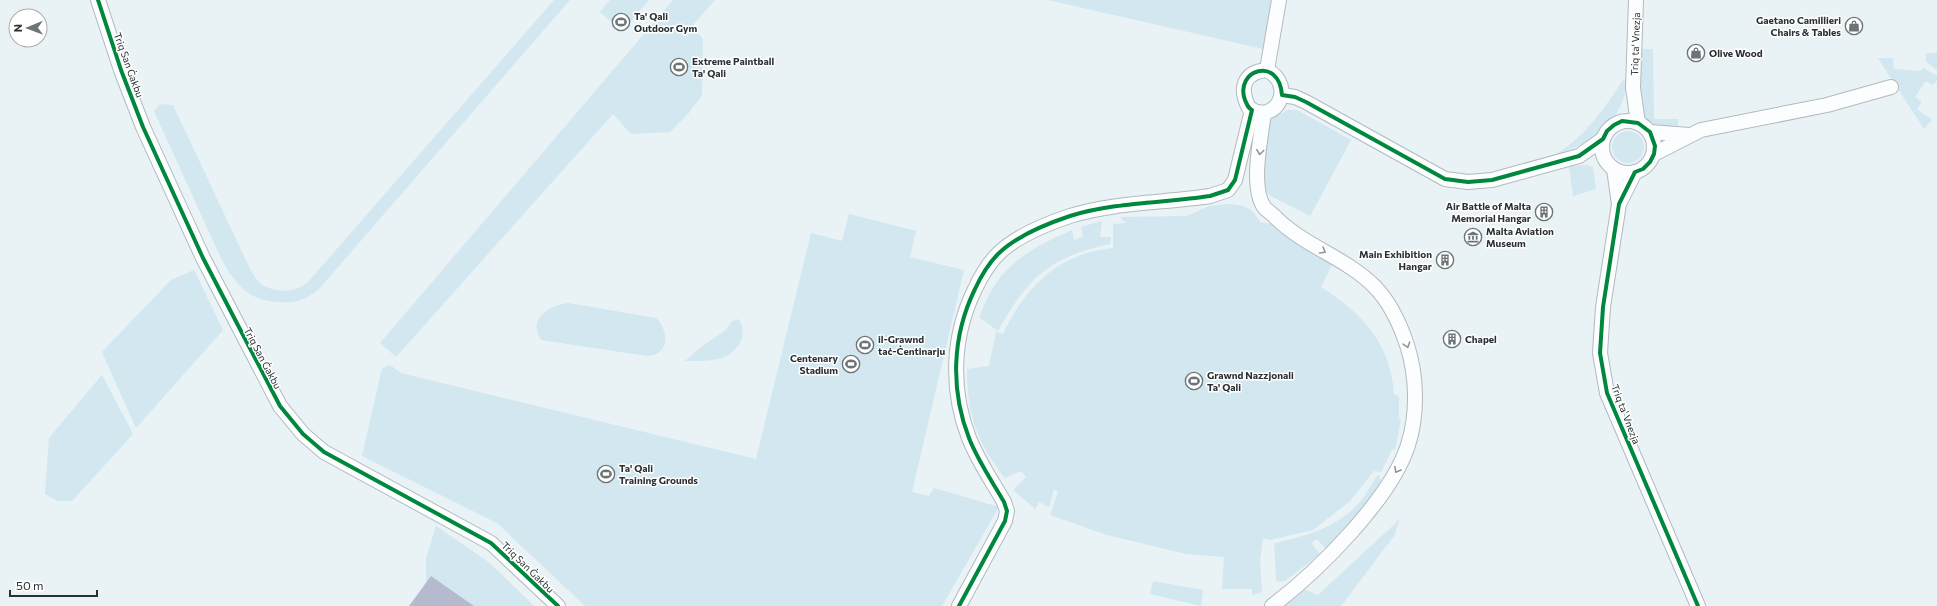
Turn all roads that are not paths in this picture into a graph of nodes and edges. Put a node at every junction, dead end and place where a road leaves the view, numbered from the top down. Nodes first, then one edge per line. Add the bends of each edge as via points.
1 (98, 0) edge
2 (1279, 0) edge
3 (1636, 0) edge
4 (1267, 70) junction
5 (1890, 87) dead end
6 (1633, 88) junction
7 (1282, 95) junction
8 (1258, 112) junction
9 (1622, 121) junction
10 (1638, 123) junction
11 (1650, 132) junction
12 (1690, 135) junction
13 (1604, 139) junction
14 (1654, 154) junction
15 (1579, 156) junction
16 (1611, 166) junction
17 (1635, 172) junction
18 (1619, 204) junction
19 (558, 606) edge
20 (959, 606) edge
21 (1272, 606) edge
22 (1698, 606) edge

1 - 19 street, Triq San Ġakbu via 121,70 148,136 203,258 280,406 303,434 324,452 491,543
2 - 4 street
3 - 6 street, Triq ta' Vnezja
4 - 7 street via 1279,81
4 - 8 street via 1256,72 1245,81 1243,95 1249,108
5 - 12 street via 1827,105 1701,130
6 - 9 street, Triq ta' Vnezja
6 - 10 street, Triq ta' Vnezja
7 - 8 street via 1273,109
7 - 15 street via 1306,102 1445,179 1468,182 1492,180
8 - 20 street via 1235,180 1228,190 1210,196 1098,209 1070,216 1010,243 987,266 961,326 956,357 957,390 969,437 1007,511 1005,521
8 -> 21 street via 1257,176 1264,207 1290,231 1349,267 1375,287 1394,314 1404,336 1411,357 1414,381 1414,416 1408,445 1388,486 1346,537 1299,586
9 - 10 street
9 - 13 street via 1607,131
10 - 11 street
11 - 12 street
11 - 14 street
12 - 14 street
13 - 15 street
13 - 16 street via 1602,148
14 - 17 street via 1643,169
15 - 16 street
16 - 17 street via 1619,172
16 - 18 street, Triq ta' Vnezja
17 - 18 street, Triq ta' Vnezja
18 - 22 street, Triq ta' Vnezja via 1603,307 1600,353 1607,393

